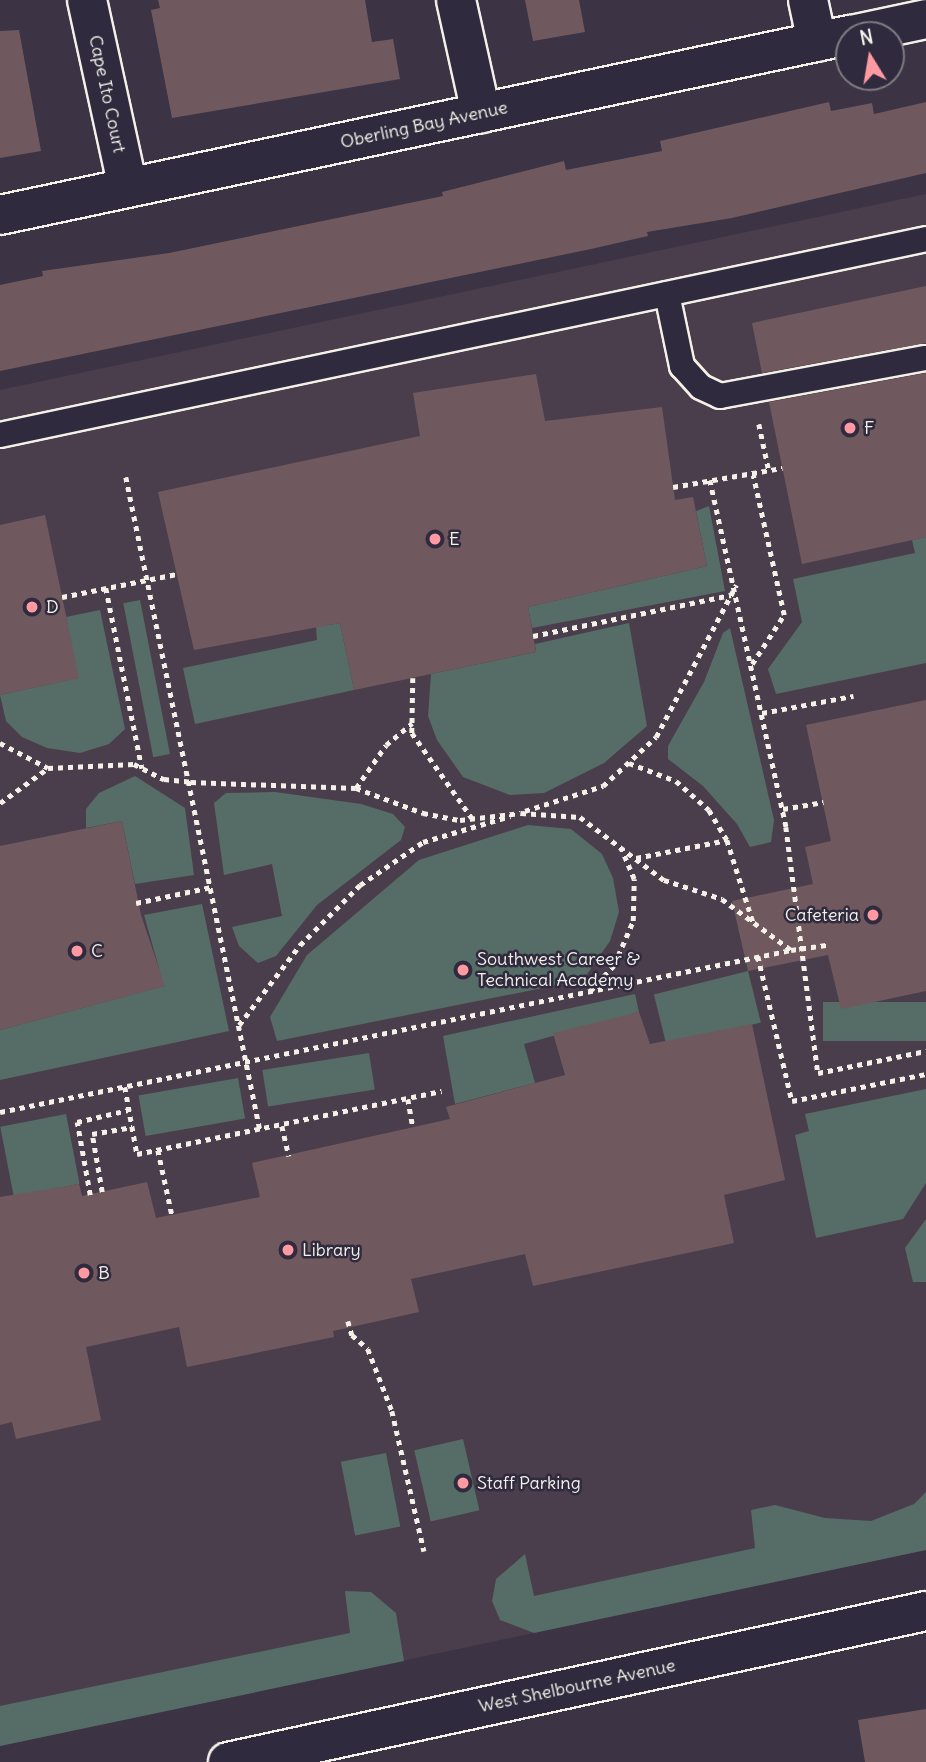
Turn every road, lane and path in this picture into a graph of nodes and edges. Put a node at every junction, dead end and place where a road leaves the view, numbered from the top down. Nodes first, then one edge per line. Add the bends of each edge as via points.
1 (87, 0) edge
2 (456, 0) edge
3 (808, 0) edge
4 (926, 19) edge
5 (905, 24) edge
6 (835, 33) edge
7 (835, 39) edge
8 (481, 113) junction
9 (128, 188) junction
10 (0, 215) edge
11 (926, 239) edge
12 (667, 294) junction
13 (926, 358) edge
14 (758, 419) dead end
15 (0, 435) edge
16 (782, 468) dead end
17 (769, 471) junction
18 (753, 475) junction
19 (126, 477) dead end
20 (710, 480) junction
21 (673, 487) dead end
22 (177, 574) dead end
23 (149, 580) junction
24 (736, 585) junction
25 (106, 589) junction
26 (731, 595) junction
27 (62, 597) dead end
28 (533, 636) dead end
29 (752, 664) junction
30 (413, 678) dead end
31 (853, 696) dead end
32 (762, 713) junction
33 (412, 723) junction
34 (0, 743) edge
35 (629, 763) junction
36 (48, 768) junction
37 (142, 768) junction
38 (191, 782) junction
39 (356, 788) junction
40 (823, 802) dead end
41 (0, 803) edge
42 (783, 809) junction
43 (521, 813) junction
44 (472, 818) junction
45 (727, 840) junction
46 (620, 848) junction
47 (635, 858) junction
48 (211, 887) junction
49 (136, 903) dead end
50 (753, 922) junction
51 (828, 945) dead end
52 (790, 950) junction
53 (799, 952) junction
54 (758, 956) junction
55 (590, 991) junction
56 (239, 1025) junction
57 (926, 1051) edge
58 (247, 1063) junction
59 (926, 1074) edge
60 (125, 1087) junction
61 (442, 1091) dead end
62 (408, 1099) junction
63 (128, 1110) junction
64 (0, 1112) edge
65 (282, 1126) junction
66 (132, 1127) junction
67 (414, 1127) dead end
68 (260, 1130) junction
69 (158, 1150) junction
70 (289, 1156) dead end
71 (102, 1192) dead end
72 (90, 1195) dead end
73 (172, 1215) dead end
74 (348, 1321) dead end
75 (424, 1551) dead end
76 (926, 1611) edge
77 (228, 1762) edge

1 - 9 street, Cape Ito Court
2 - 8 street
3 - 6 street
4 - 5 street, Oberling Bay Avenue
7 - 8 street, Oberling Bay Avenue
8 - 9 street, Oberling Bay Avenue
9 - 10 street, Oberling Bay Avenue
11 - 12 lane
12 - 13 lane via 682,366 701,387 720,396
12 - 15 lane
14 - 17 path
16 - 17 path
17 - 18 path
18 - 20 path
18 - 29 path via 785,615
19 - 23 path
20 - 21 path
20 - 24 path
22 - 23 path
23 - 25 path
23 - 38 path
24 - 26 path
24 - 29 path
25 - 27 path
25 - 37 path
26 - 28 path
26 - 35 path via 656,737
29 - 32 path
30 - 33 path
31 - 32 path
32 - 42 path
33 - 39 path via 386,745
33 - 44 path via 412,733
34 - 36 path
35 - 43 path via 603,786
35 - 45 path via 676,781 709,810
36 - 37 path via 134,764
36 - 41 path
37 - 38 path via 164,779
38 - 39 path
38 - 48 path
39 - 44 path via 423,813
40 - 42 path
42 - 53 path
43 - 44 path
43 - 46 path via 580,817
43 - 56 path via 424,842 360,884 300,945
45 - 47 path
45 - 50 path
46 - 47 path
46 - 55 path via 634,879 633,921 614,965
47 - 50 path via 664,880 722,899
48 - 49 path
48 - 56 path
50 - 52 path
51 - 53 path
52 - 53 path
52 - 54 path
53 - 57 path via 814,1018 818,1073
54 - 55 path
54 - 59 path via 793,1101
55 - 58 path
56 - 58 path
58 - 60 path
58 - 68 path
60 - 63 path
60 - 64 path
61 - 62 path
62 - 65 path
62 - 67 path
63 - 66 path
63 - 72 path via 77,1122
65 - 68 path
65 - 70 path
66 - 69 path via 137,1154
66 - 71 path via 92,1134
68 - 69 path
69 - 73 path
74 - 75 path via 352,1335 368,1349 392,1411
76 - 77 street, West Shelbourne Avenue

